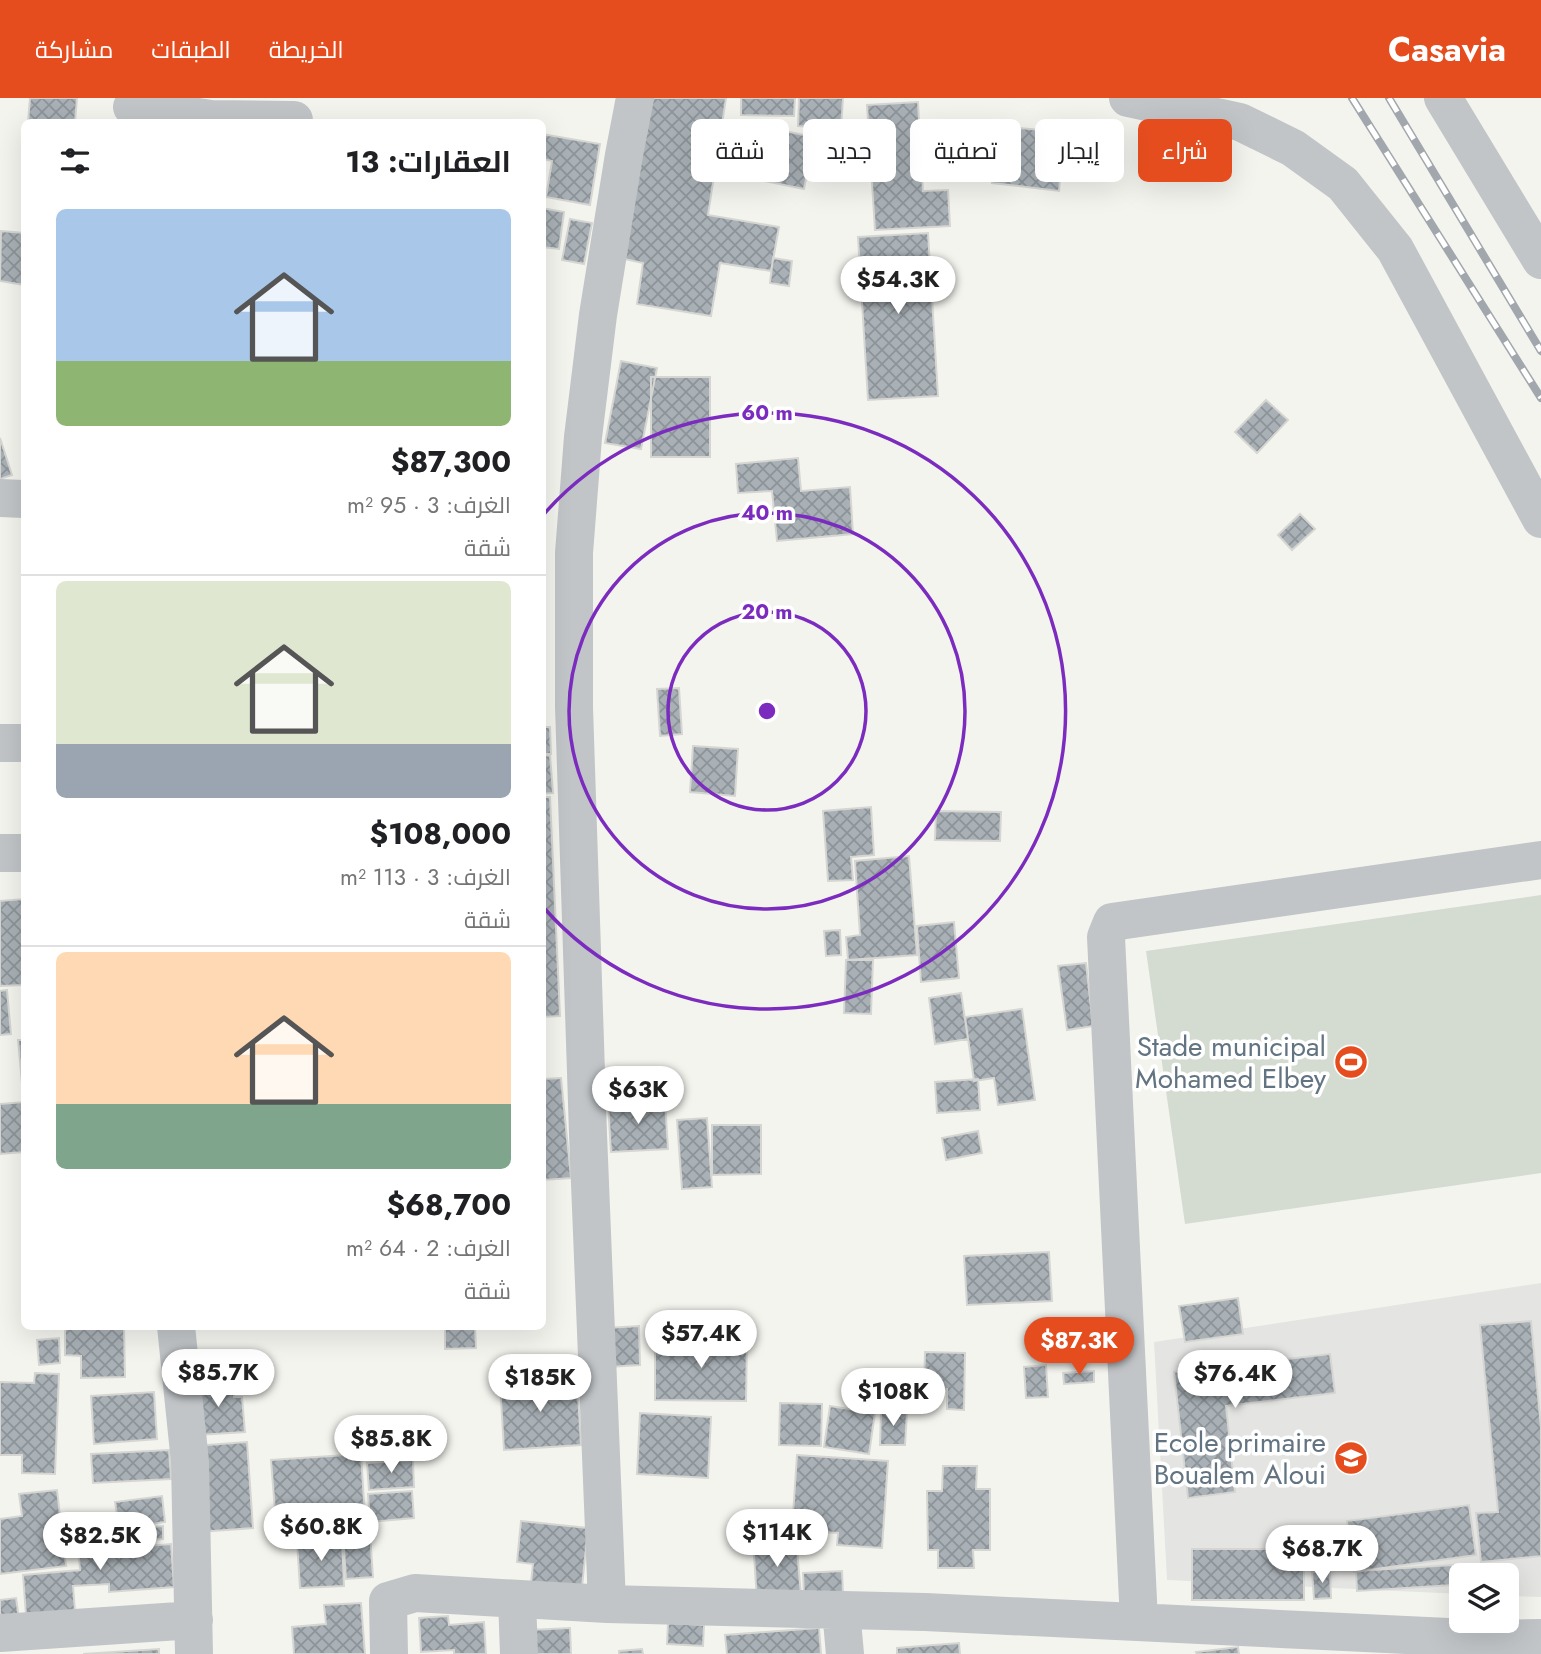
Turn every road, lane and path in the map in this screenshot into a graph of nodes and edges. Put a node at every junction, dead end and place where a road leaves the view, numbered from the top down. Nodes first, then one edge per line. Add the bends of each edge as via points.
1 (635, 98) edge
2 (1128, 98) edge
3 (1443, 98) edge
4 (132, 107) dead end
5 (294, 113) edge
6 (200, 119) edge
7 (232, 119) edge
8 (1541, 260) edge
9 (0, 498) edge
10 (21, 499) edge
11 (1541, 519) edge
12 (0, 743) edge
13 (21, 743) edge
14 (0, 853) edge
15 (21, 853) edge
16 (1541, 860) edge
17 (176, 1330) edge
18 (517, 1598) junction
19 (607, 1604) junction
20 (841, 1610) junction
21 (1139, 1621) junction
22 (0, 1633) edge
23 (194, 1637) edge
24 (1541, 1638) edge
25 (1264, 1641) edge
26 (1491, 1646) edge
27 (389, 1654) edge
28 (519, 1654) edge
29 (845, 1654) edge

1 - 19 street via 598,315 574,553 587,1134
2 - 11 street via 1240,122 1293,148 1343,184 1395,249
3 - 8 street
4 - 6 street
5 - 7 street
9 - 10 street
12 - 13 street
14 - 15 street
16 - 21 street via 1112,922 1106,937
17 - 23 street via 190,1462
18 - 19 street
18 - 27 street via 415,1593 388,1601
18 - 28 street
19 - 20 street
20 - 21 street
20 - 29 street
21 - 25 street
22 - 23 street
24 - 26 street
25 - 26 street

